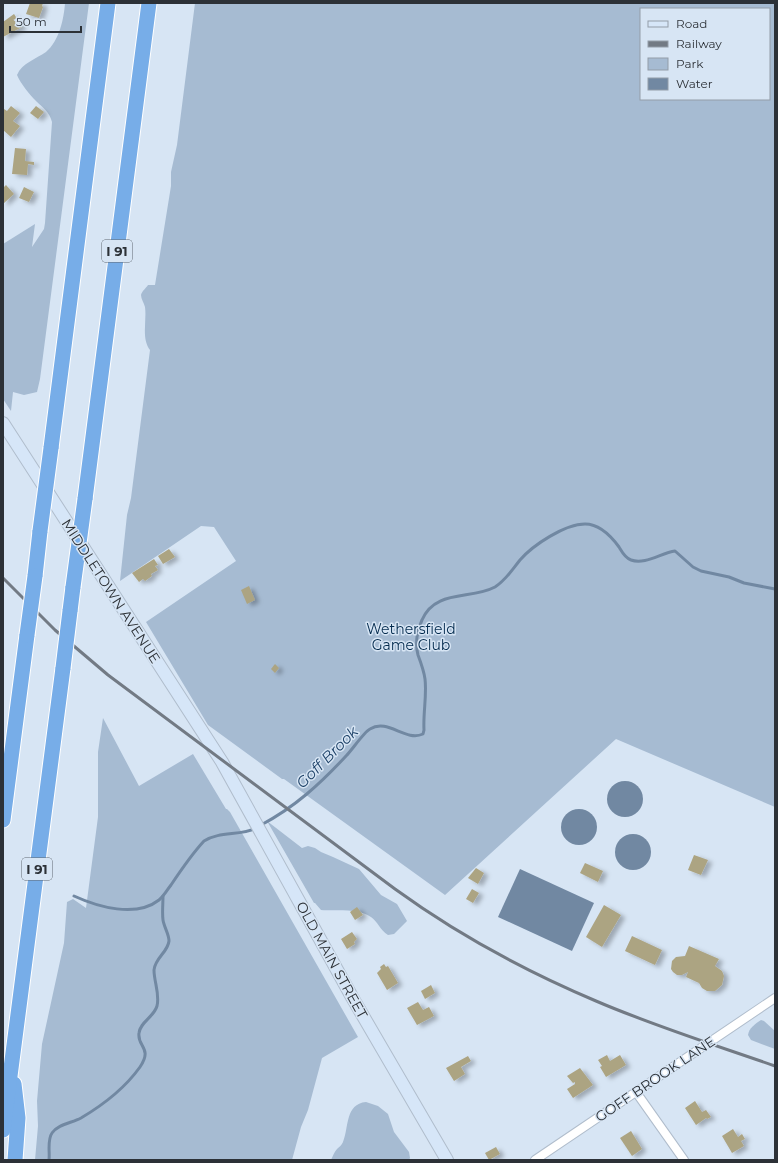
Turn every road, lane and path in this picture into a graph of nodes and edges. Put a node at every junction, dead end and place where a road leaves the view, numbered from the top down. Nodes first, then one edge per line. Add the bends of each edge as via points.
1 (108, 3) edge
2 (149, 3) edge
3 (3, 423) edge
4 (220, 759) joint
5 (3, 820) edge
6 (775, 998) edge
7 (11, 1070) junction
8 (636, 1092) junction
9 (3, 1130) edge
10 (15, 1160) edge
11 (447, 1160) edge
12 (535, 1160) edge
13 (684, 1160) edge

1 - 5 highway, bridge
2 - 7 highway, I 91, bridge
3 - 4 street, MIDDLETOWN AVENUE
4 - 11 street, OLD MAIN STREET via 352,997
6 - 8 street, GOFF BROOK LANE
7 - 9 highway, I 91
7 - 10 highway via 18,1112
8 - 12 street, GOFF BROOK LANE
8 - 13 street

